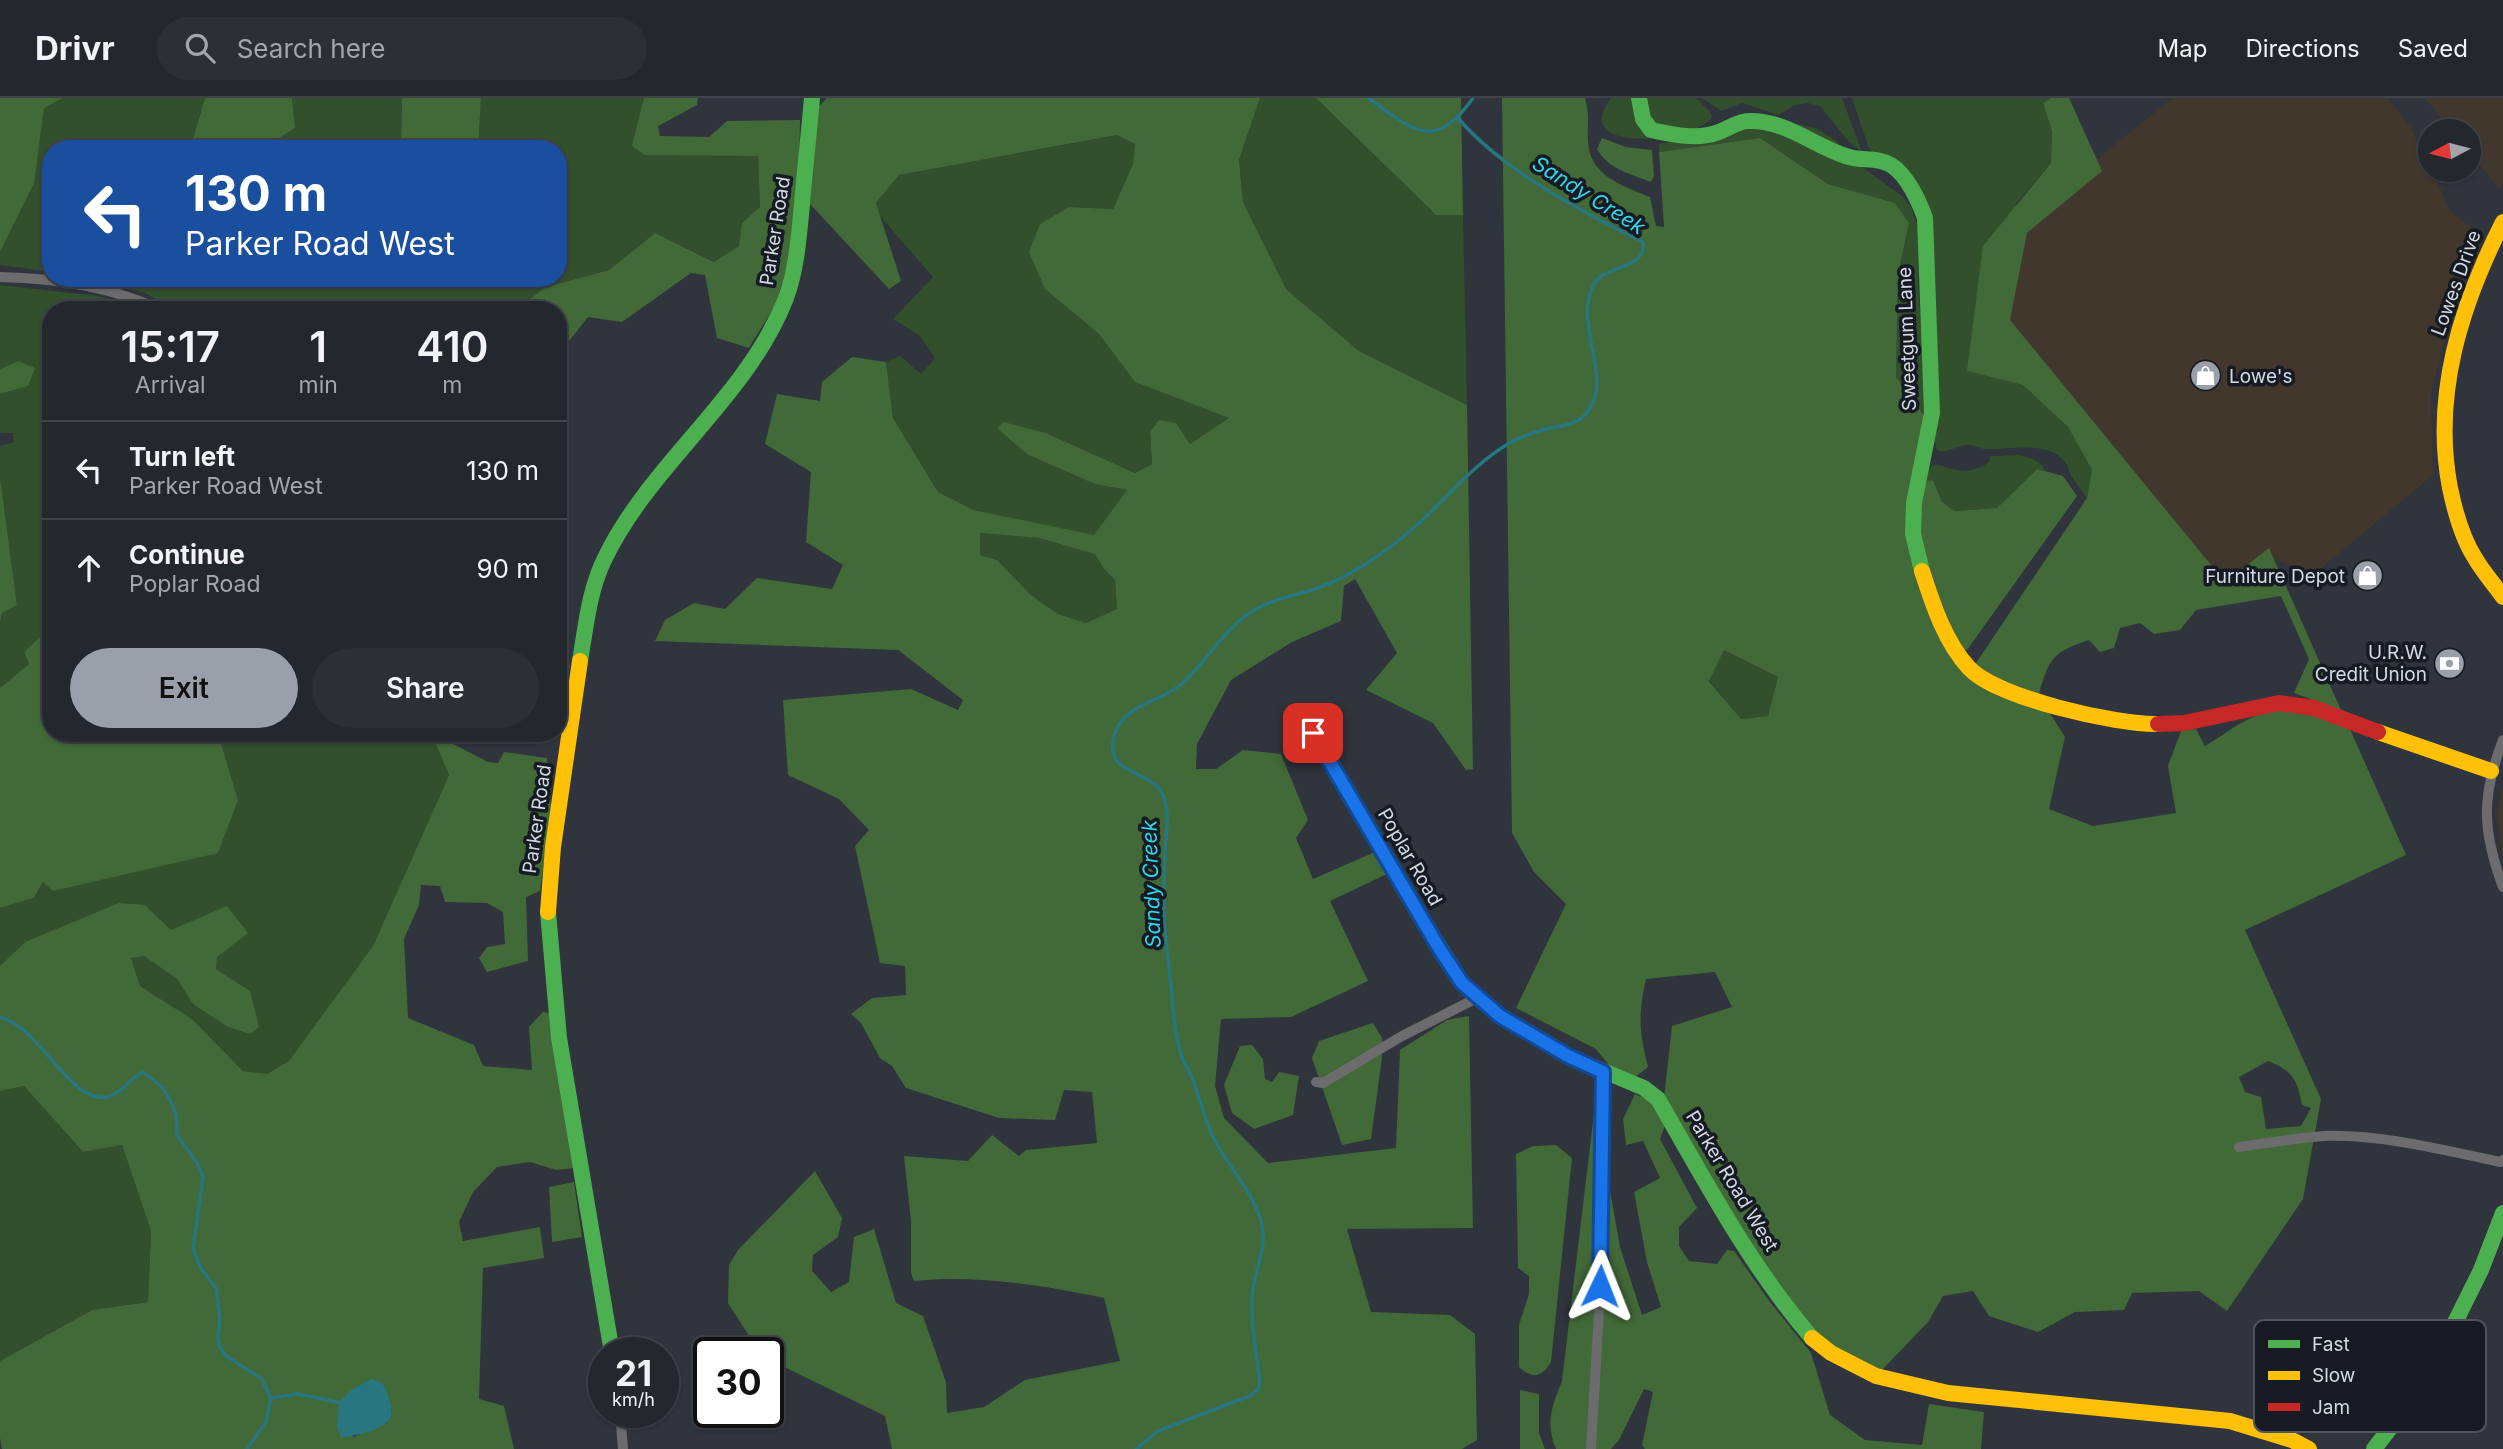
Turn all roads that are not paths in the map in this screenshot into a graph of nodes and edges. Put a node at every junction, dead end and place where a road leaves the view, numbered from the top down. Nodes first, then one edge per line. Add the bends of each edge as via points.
1 (812, 98) edge
2 (1639, 98) edge
3 (2503, 222) edge
4 (0, 277) edge
5 (42, 280) edge
6 (92, 287) edge
7 (140, 301) edge
8 (2503, 597) edge
9 (567, 689) edge
10 (1313, 733) dead end
11 (2503, 740) edge
12 (562, 742) edge
13 (2491, 771) junction
14 (2503, 887) edge
15 (1477, 998) junction
16 (1603, 1072) junction
17 (1316, 1083) dead end
18 (2239, 1147) dead end
19 (2503, 1160) edge
20 (2503, 1213) edge
21 (2456, 1320) edge
22 (609, 1337) edge
23 (621, 1428) edge
24 (2254, 1428) edge
25 (2266, 1432) edge
26 (2387, 1432) edge
27 (623, 1449) edge
28 (1591, 1449) edge
29 (2309, 1449) edge
30 (2374, 1449) edge

1 - 9 street, Parker Road via 799,241 786,297 746,368 614,540 595,582
2 - 13 street, Sweetgum Lane via 1643,119 1651,130 1666,134 1700,136 1738,123 1764,122 1850,158 1885,163 1896,170 1922,208 1931,413 1914,503 1913,534 1936,611 1954,649 1970,669 2037,701 2143,724 2184,723 2279,703 2297,704
3 - 8 street, Lowes Drive via 2476,278 2453,351 2444,457 2447,484 2467,548
4 - 5 street
6 - 7 street
10 - 15 street, Poplar Road via 1439,948
11 - 13 street
12 - 22 street, Parker Road via 549,940 563,1065
13 - 14 street via 2486,819
15 - 16 street, Parker Road West via 1568,1056
15 - 17 street
16 - 24 street, Parker Road West via 1644,1088 1661,1103 1780,1300 1831,1353 1876,1376 1948,1392 2231,1421
16 - 28 street via 1602,1259
18 - 19 street via 2347,1137
20 - 21 street
23 - 27 street
25 - 29 street, Parker Road West
26 - 30 street

